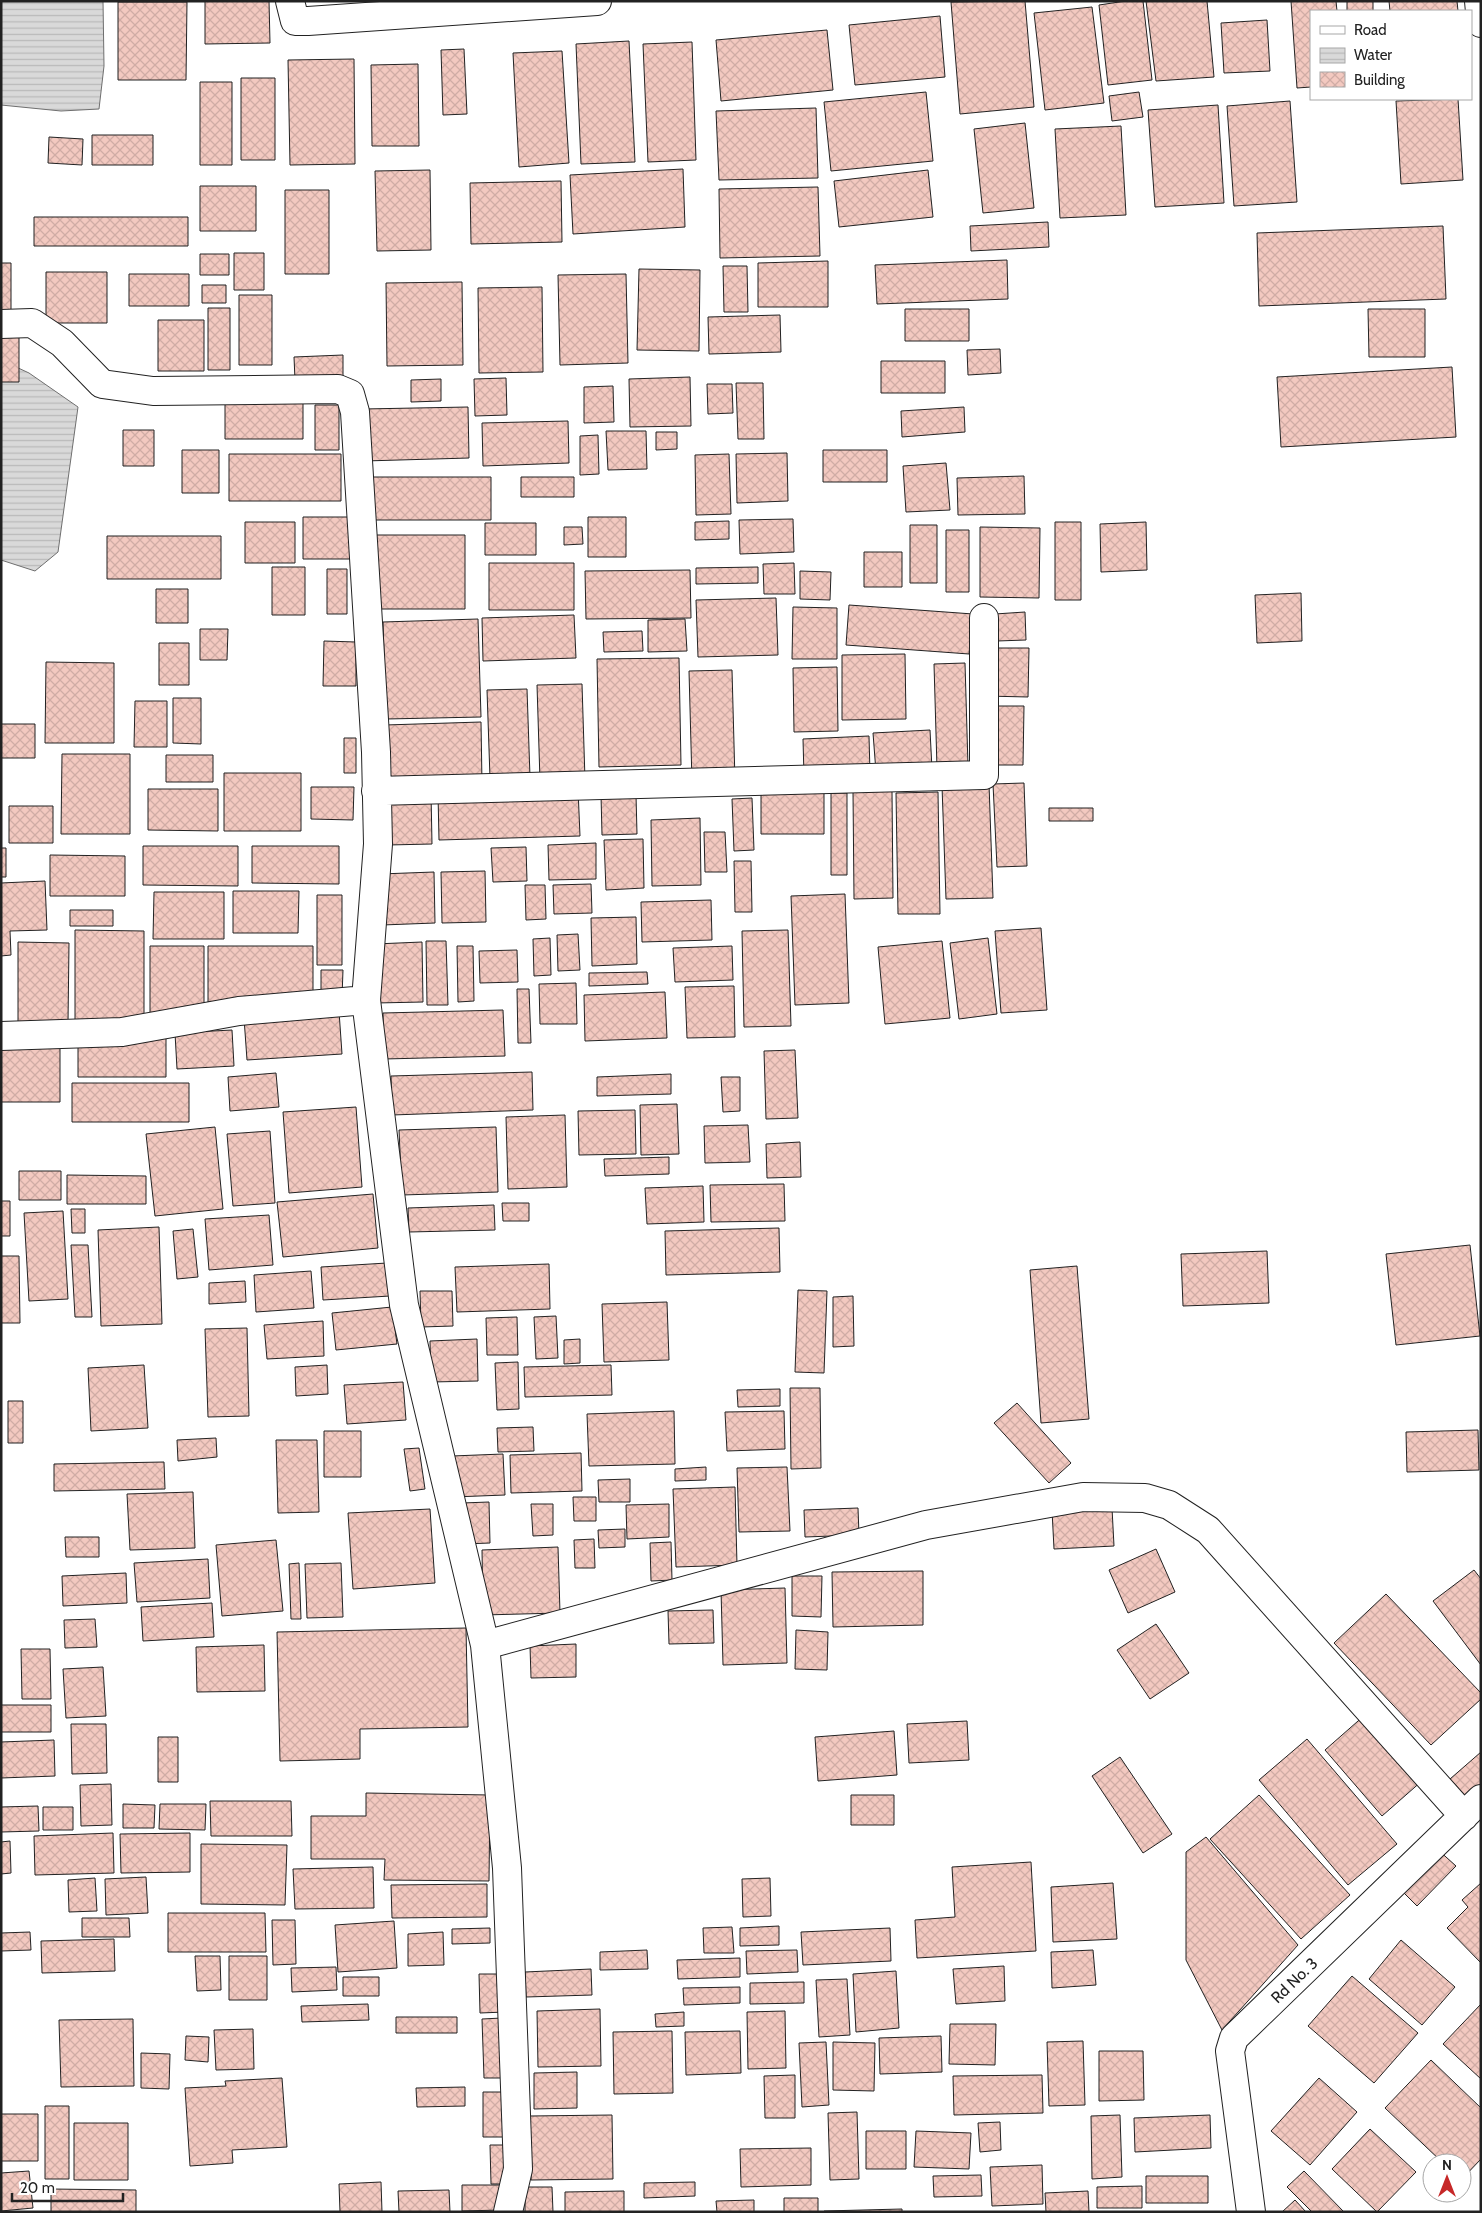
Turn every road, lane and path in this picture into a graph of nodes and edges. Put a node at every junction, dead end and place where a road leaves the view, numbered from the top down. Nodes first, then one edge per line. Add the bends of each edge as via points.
1 (290, 1) edge
2 (597, 1) edge
3 (1479, 1) edge
4 (1481, 23) edge
5 (1, 324) edge
6 (984, 618) dead end
7 (376, 791) junction
8 (366, 1000) junction
9 (1, 1036) edge
10 (485, 1645) junction
11 (1472, 1807) edge
12 (508, 2212) edge
13 (1251, 2212) edge

1 - 2 street via 295,21
3 - 4 street
5 - 7 street via 32,324 62,342 102,384 153,391 338,389 350,394 355,412 376,742
6 - 7 street via 984,775
7 - 8 street via 378,844
8 - 9 street via 238,1011 122,1032
8 - 10 street via 404,1305
10 - 11 street via 926,1524 1083,1497 1145,1498 1169,1506 1208,1530
10 - 12 street via 508,1868 518,2169
11 - 13 street, Rd No. 3 via 1234,2038 1230,2051

